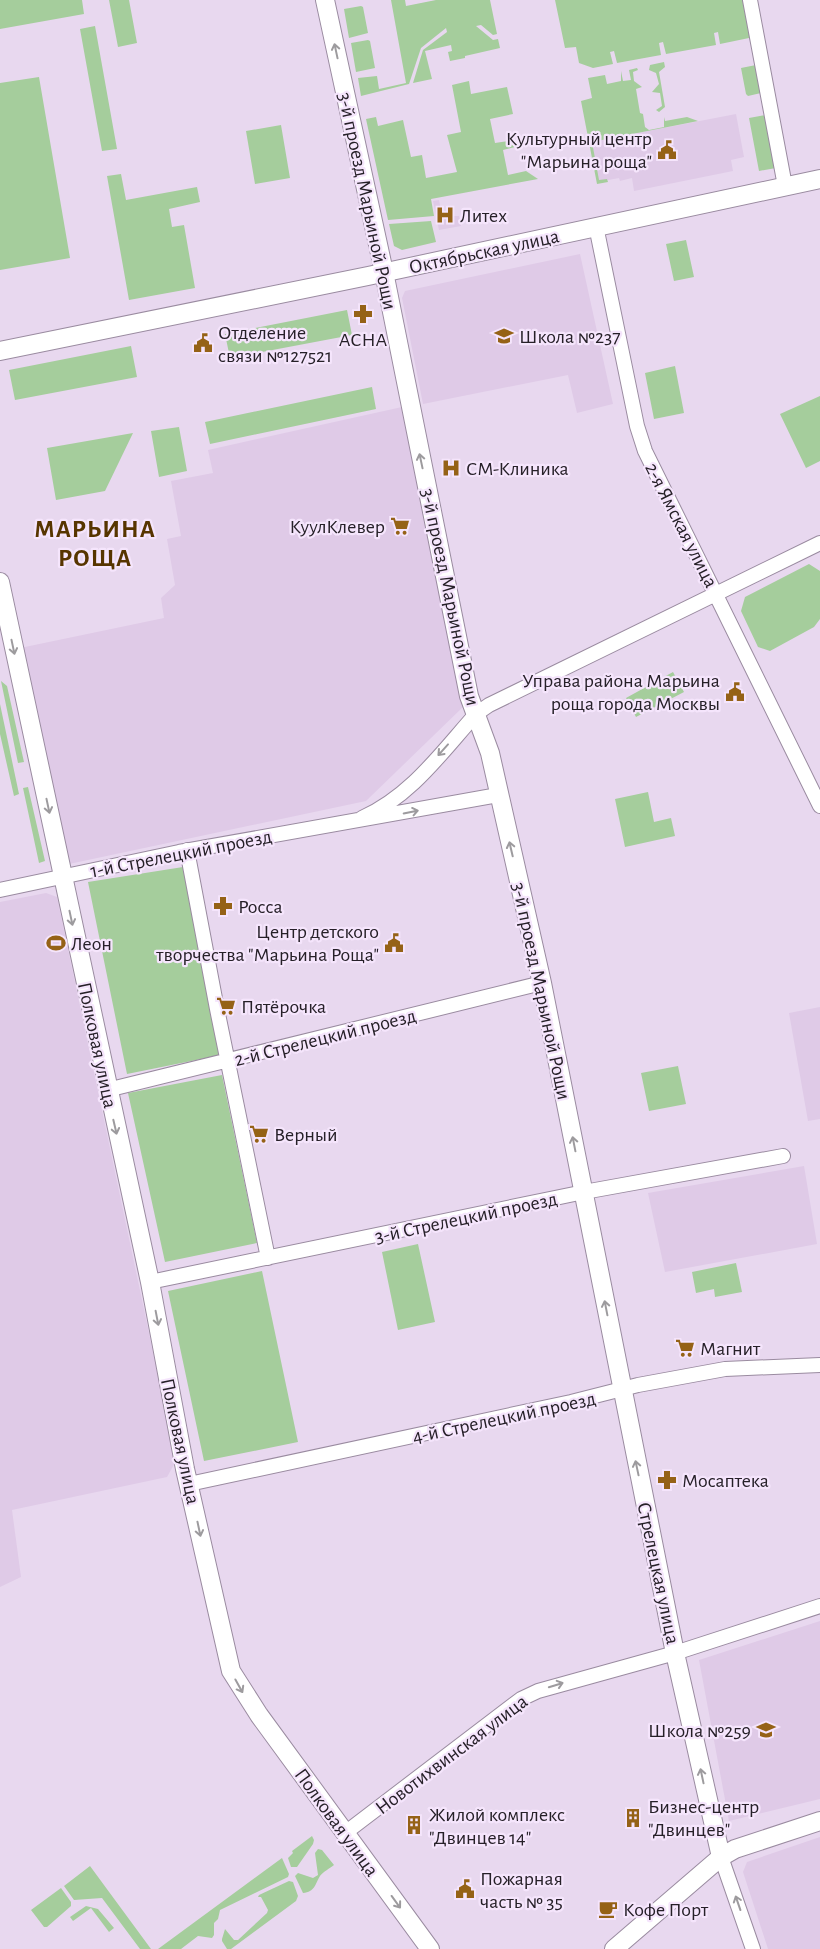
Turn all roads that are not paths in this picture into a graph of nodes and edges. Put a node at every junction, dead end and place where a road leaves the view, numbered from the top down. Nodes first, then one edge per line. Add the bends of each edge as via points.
1 (325, 0) edge
2 (750, 0) edge
3 (820, 179) edge
4 (785, 186) junction
5 (596, 226) junction
6 (384, 272) junction
7 (0, 351) edge
8 (820, 543) edge
9 (0, 582) edge
10 (717, 594) junction
11 (476, 714) junction
12 (498, 795) junction
13 (820, 806) edge
14 (362, 818) junction
15 (187, 850) junction
16 (62, 876) junction
17 (0, 890) edge
18 (542, 983) junction
19 (227, 1061) junction
20 (107, 1090) junction
21 (783, 1156) dead end
22 (584, 1192) junction
23 (268, 1258) junction
24 (150, 1282) junction
25 (820, 1365) edge
26 (622, 1389) junction
27 (190, 1484) junction
28 (820, 1606) edge
29 (675, 1652) junction
30 (820, 1821) edge
31 (345, 1833) junction
32 (721, 1857) junction
33 (430, 1949) edge
34 (614, 1949) edge
35 (753, 1949) edge

6 -> 1 street, 3-й проезд Марьиной Рощи
2 - 4 street
3 - 4 street, Октябрьская улица
4 - 5 street, Октябрьская улица
5 - 6 street, Октябрьская улица
5 - 10 street, 2-я Ямская улица via 645,451
6 - 7 street, Октябрьская улица
11 -> 6 street, 3-й проезд Марьиной Рощи via 469,696
8 - 10 street
9 -> 16 street, Полковая улица
10 - 11 street via 564,667
10 - 13 street, 2-я Ямская улица
11 - 12 street, 3-й проезд Марьиной Рощи via 490,752
11 -> 14 street, 1-й Стрелецкий проезд via 408,790 385,808
14 -> 12 street, 1-й Стрелецкий проезд via 391,816
18 -> 12 street, 3-й проезд Марьиной Рощи
14 - 15 street, 1-й Стрелецкий проезд
15 - 16 street, 1-й Стрелецкий проезд
15 - 19 street
16 - 17 street, 1-й Стрелецкий проезд
16 -> 20 street, Полковая улица
18 - 19 street, 2-й Стрелецкий проезд
22 -> 18 street, 3-й проезд Марьиной Рощи
19 - 20 street, 2-й Стрелецкий проезд
19 - 23 street
20 -> 24 street, Полковая улица
21 - 22 street, 3-й Стрелецкий проезд
22 - 23 street, 3-й Стрелецкий проезд
26 -> 22 street, Стрелецкая улица
23 - 24 street, 3-й Стрелецкий проезд
24 -> 27 street, Полковая улица
25 - 26 street, 4-й Стрелецкий проезд via 725,1369
26 - 27 street, 4-й Стрелецкий проезд
29 -> 26 street, Стрелецкая улица
27 -> 31 street, Полковая улица via 231,1671
28 - 29 street, Новотихвинская улица
31 -> 29 street, Новотихвинская улица via 521,1699 552,1686
32 -> 29 street, Стрелецкая улица
30 - 32 street via 735,1849
31 -> 33 street, Полковая улица
32 - 34 street
35 -> 32 street, Стрелецкая улица

